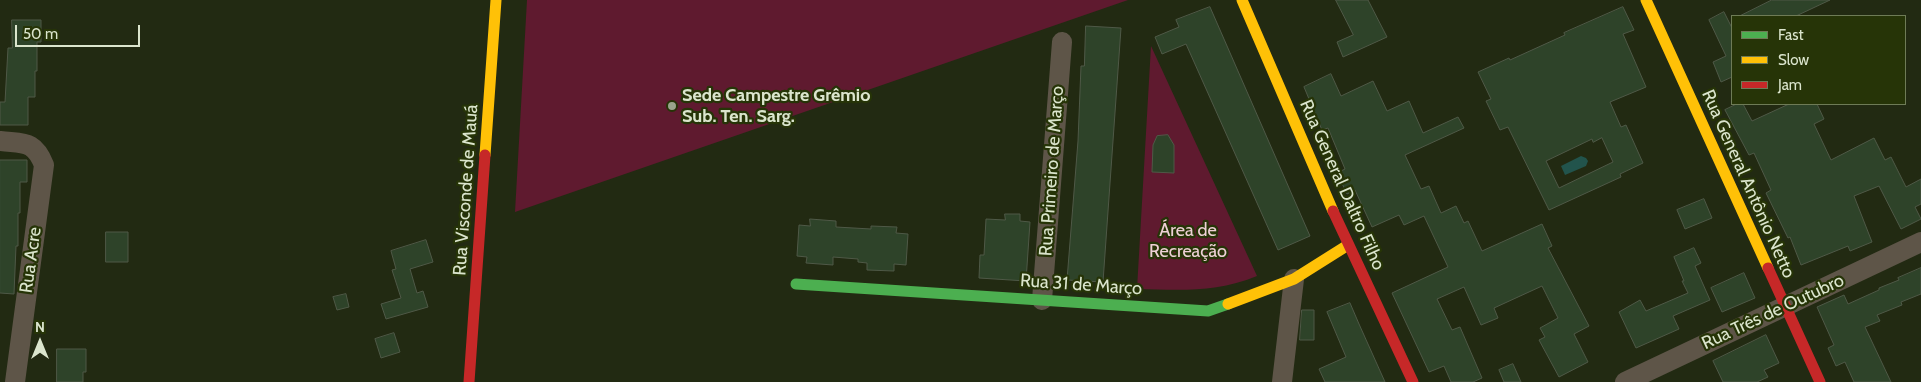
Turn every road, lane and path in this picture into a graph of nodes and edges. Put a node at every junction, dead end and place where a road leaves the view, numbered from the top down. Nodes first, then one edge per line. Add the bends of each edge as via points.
1 (496, 0) edge
2 (1242, 0) edge
3 (1646, 0) edge
4 (1062, 42) dead end
5 (0, 141) edge
6 (1921, 242) edge
7 (1348, 245) junction
8 (1294, 279) junction
9 (796, 284) dead end
10 (1042, 300) junction
11 (1785, 307) junction
12 (10, 380) edge
13 (469, 382) edge
14 (1282, 382) edge
15 (1413, 382) edge
16 (1625, 382) edge
17 (1820, 382) edge

1 - 13 street, Rua Visconde de Mauá
2 - 7 street, Rua General Daltro Filho
3 - 11 street, Rua General Antônio Netto
4 - 10 street, Rua Primeiro de Março
5 - 12 street, Rua Acre via 29,144 39,152 44,165
6 - 11 street, Rua Três de Outubro
7 - 8 street, Rua 31 de Março
7 - 15 street, Rua General Daltro Filho
8 - 10 street, Rua 31 de Março via 1208,311
8 - 14 street
9 - 10 street, Rua 31 de Março
11 - 16 street, Rua Três de Outubro
11 - 17 street, Rua General Antônio Netto

